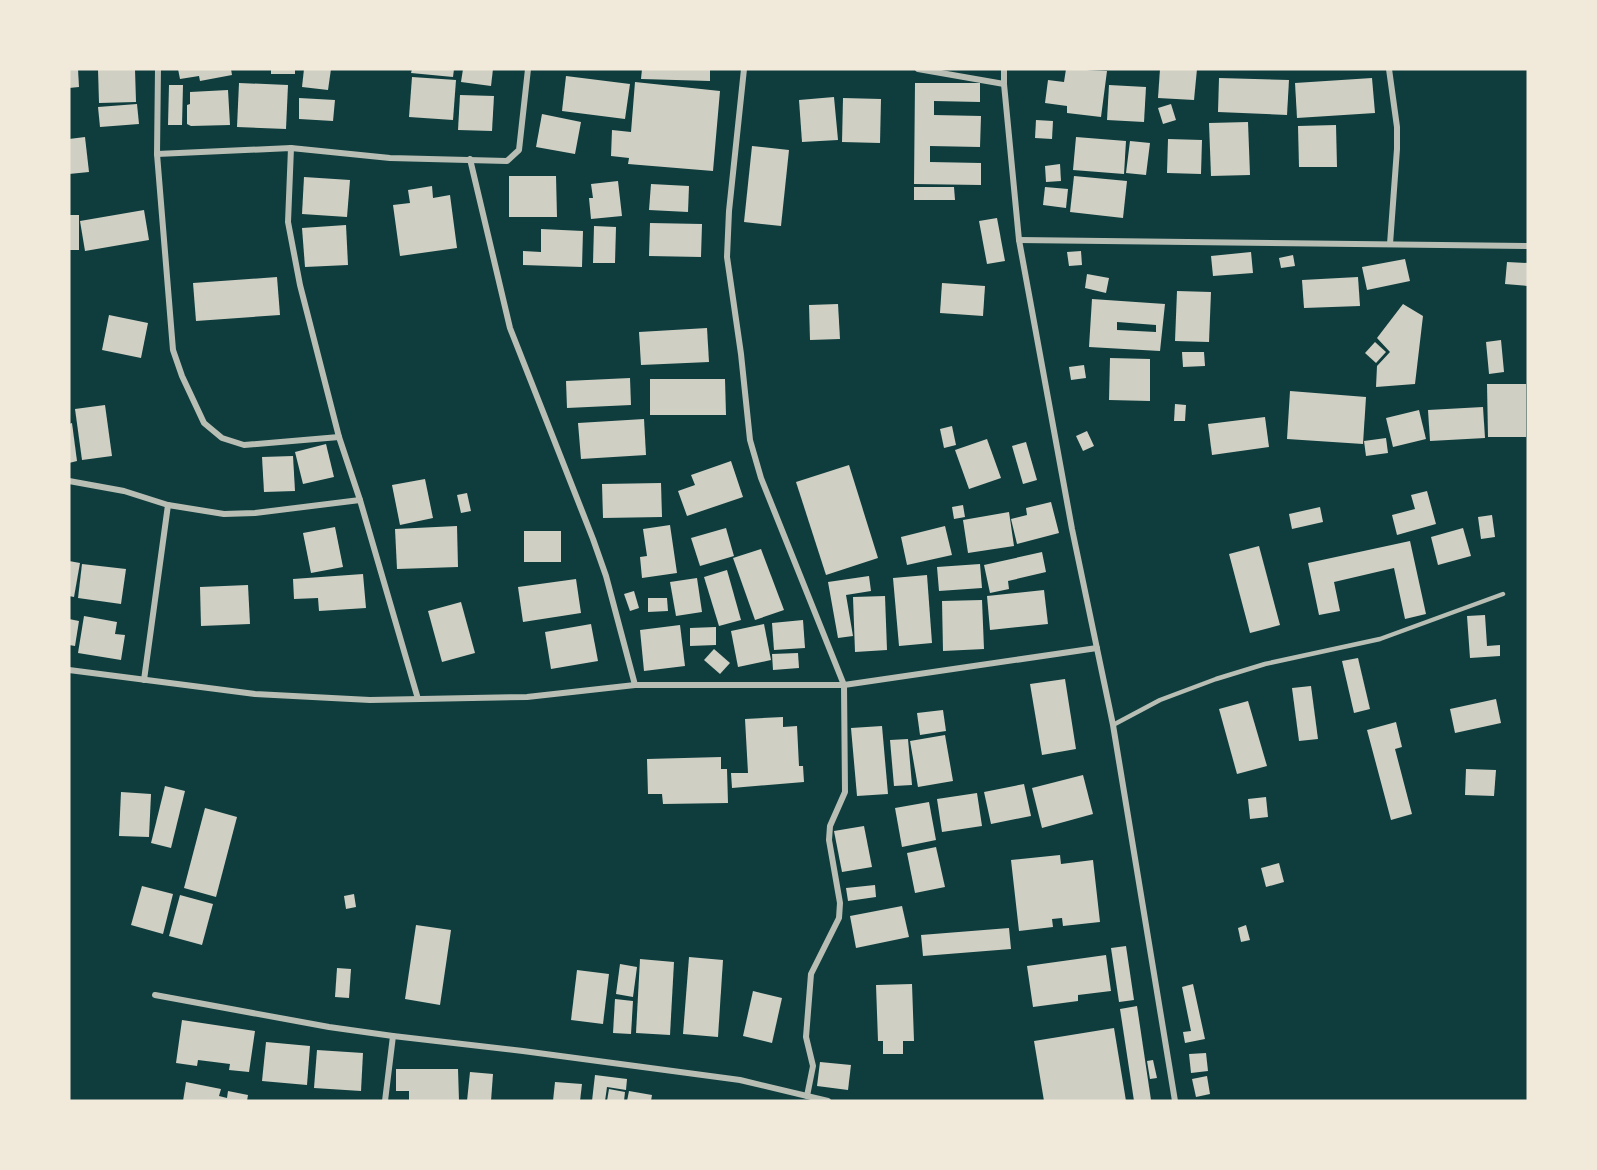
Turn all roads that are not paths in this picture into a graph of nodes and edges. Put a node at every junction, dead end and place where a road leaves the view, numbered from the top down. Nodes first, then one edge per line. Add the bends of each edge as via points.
1 (158, 69) edge
2 (528, 69) edge
3 (744, 69) edge
4 (918, 69) edge
5 (1004, 69) edge
6 (1389, 69) edge
7 (1004, 84) junction
8 (291, 148) junction
9 (157, 154) junction
10 (470, 159) junction
11 (1019, 240) junction
12 (1390, 244) junction
13 (1528, 246) edge
14 (339, 437) junction
15 (69, 481) edge
16 (360, 500) junction
17 (168, 505) junction
18 (1503, 594) dead end
19 (1097, 648) junction
20 (69, 670) edge
21 (144, 680) junction
22 (844, 685) junction
23 (635, 686) junction
24 (418, 699) junction
25 (1113, 725) junction
26 (155, 995) dead end
27 (393, 1036) junction
28 (807, 1096) junction
29 (385, 1101) edge
30 (828, 1101) edge
31 (1175, 1101) edge

1 - 9 street
2 - 10 street via 519,150 507,161
3 - 22 street via 727,257 750,440 761,478
4 - 7 street
5 - 7 street
6 - 12 street via 1397,138
7 - 11 street
8 - 9 street
8 - 10 street via 390,158
8 - 14 street via 288,222
9 - 14 street via 173,350 204,423 222,438 244,445
10 - 23 street via 510,328 606,576
11 - 12 street
11 - 19 street
12 - 13 street
14 - 16 street
15 - 17 street via 124,491
16 - 17 street via 224,514
16 - 24 street
17 - 21 street
18 - 25 lane via 1380,639 1216,679 1160,700
19 - 22 street
19 - 25 street
20 - 21 street
21 - 24 street via 255,694
22 - 23 street
22 - 28 street via 844,792 830,826 829,840 839,918 811,974 806,1037 813,1066
23 - 24 street via 527,697
25 - 31 street
26 - 27 street
27 - 28 street via 740,1080
27 - 29 street
28 - 30 street

